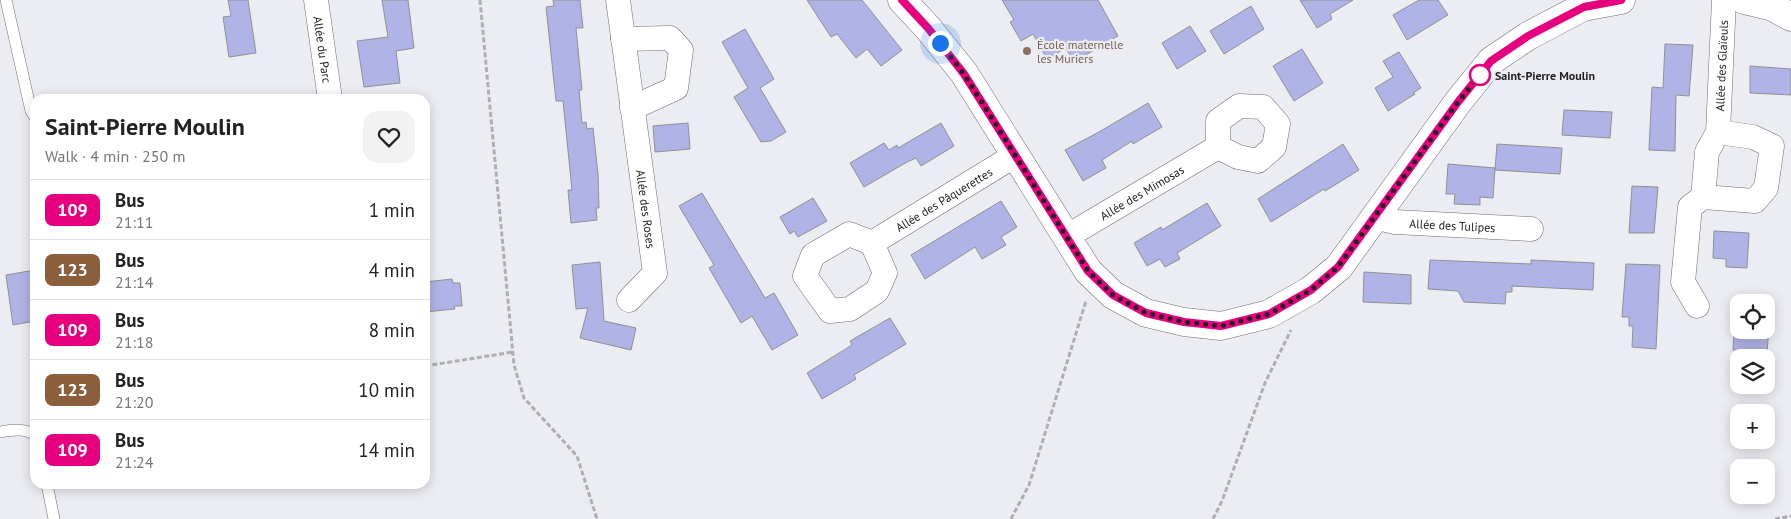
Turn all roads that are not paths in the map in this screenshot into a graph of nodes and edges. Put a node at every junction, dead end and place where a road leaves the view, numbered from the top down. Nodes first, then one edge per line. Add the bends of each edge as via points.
1 (6, 0) edge
2 (316, 0) edge
3 (618, 0) edge
4 (902, 0) edge
5 (1621, 0) edge
6 (1724, 0) edge
7 (1744, 0) edge
8 (1584, 4) edge
9 (1785, 12) edge
10 (623, 39) junction
11 (329, 94) edge
12 (30, 107) edge
13 (632, 108) junction
14 (1718, 132) junction
15 (1218, 147) dead end
16 (1014, 156) junction
17 (1703, 197) junction
18 (1374, 217) junction
19 (1531, 229) dead end
20 (1066, 238) junction
21 (872, 244) dead end
22 (629, 300) dead end
23 (1697, 306) dead end
24 (0, 432) edge
25 (30, 432) edge
26 (48, 489) edge
27 (54, 519) edge

1 - 12 lane
2 - 11 street, Allée du Parc
3 - 10 street, Allée des Roses
4 - 16 street via 964,74
5 - 8 street
6 - 14 street, Allée des Glaïeuls
7 - 9 street
8 - 18 street via 1491,61
10 - 13 street, Allée des Roses
10 - 13 street via 670,38 681,50 676,88
13 - 22 street, Allée des Roses via 654,273
14 - 17 street, Allée des Glaïeuls via 1706,152
14 - 17 street via 1753,137 1772,146 1766,188 1755,201
15 - 20 street, Allée des Mimosas
16 - 20 street
16 - 21 street, Allée des Pâquerettes
17 - 23 street via 1690,207 1683,282
18 - 19 street, Allée des Tulipes via 1395,222
18 - 20 street via 1338,267 1311,290 1269,314 1221,326 1146,313 1113,295 1088,271
24 - 25 lane via 15,429
26 - 27 lane

